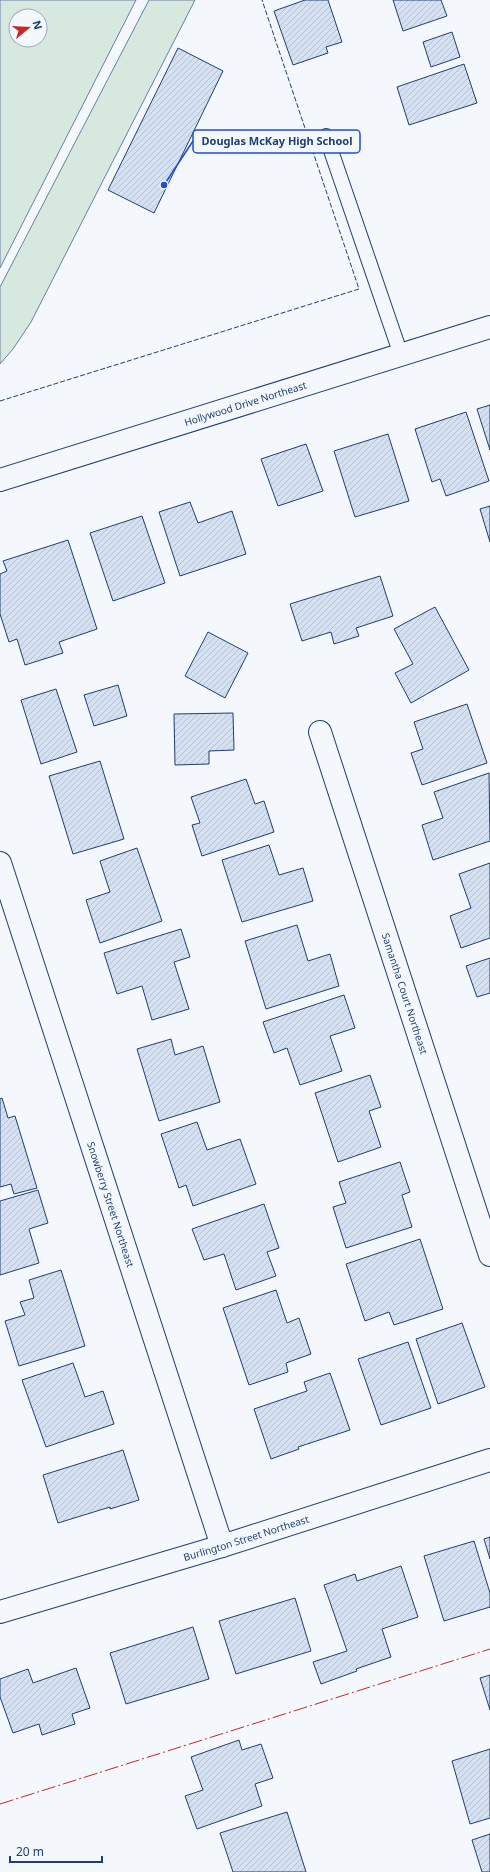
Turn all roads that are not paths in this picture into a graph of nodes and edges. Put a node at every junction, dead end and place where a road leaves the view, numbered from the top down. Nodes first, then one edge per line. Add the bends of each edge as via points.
1 (326, 136) dead end
2 (490, 327) edge
3 (401, 355) junction
4 (0, 480) edge
5 (320, 732) dead end
6 (0, 863) edge
7 (490, 1256) edge
8 (490, 1460) edge
9 (222, 1546) junction
10 (0, 1612) edge

1 - 3 lane
2 - 3 street, Hollywood Drive Northeast
3 - 4 street, Hollywood Drive Northeast
5 - 7 street, Samantha Court Northeast
6 - 9 street, Snowberry Street Northeast
8 - 9 street, Burlington Street Northeast
9 - 10 street, Burlington Street Northeast

